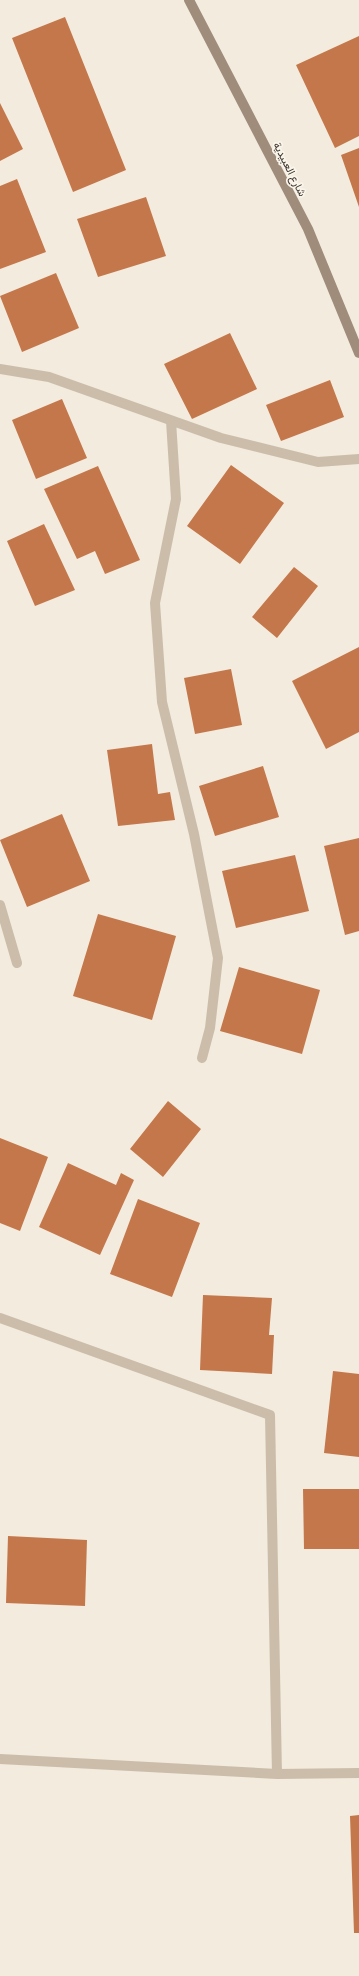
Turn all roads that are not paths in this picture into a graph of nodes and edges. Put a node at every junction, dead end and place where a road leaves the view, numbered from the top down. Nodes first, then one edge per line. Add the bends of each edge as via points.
1 (189, 0) edge
2 (359, 354) edge
3 (0, 369) edge
4 (171, 421) junction
5 (359, 459) edge
6 (0, 905) edge
7 (17, 963) dead end
8 (202, 1058) dead end
9 (0, 1318) edge
10 (0, 1759) edge
11 (359, 1773) edge
12 (278, 1774) junction

1 - 2 main road, شارع العبيدية via 308,229
3 - 4 street via 49,377
4 - 5 street via 221,438 318,462
4 - 8 street via 176,499 154,604 162,702 194,834 218,958 210,1028
6 - 7 street
9 - 12 street via 270,1415
10 - 12 street
11 - 12 street

